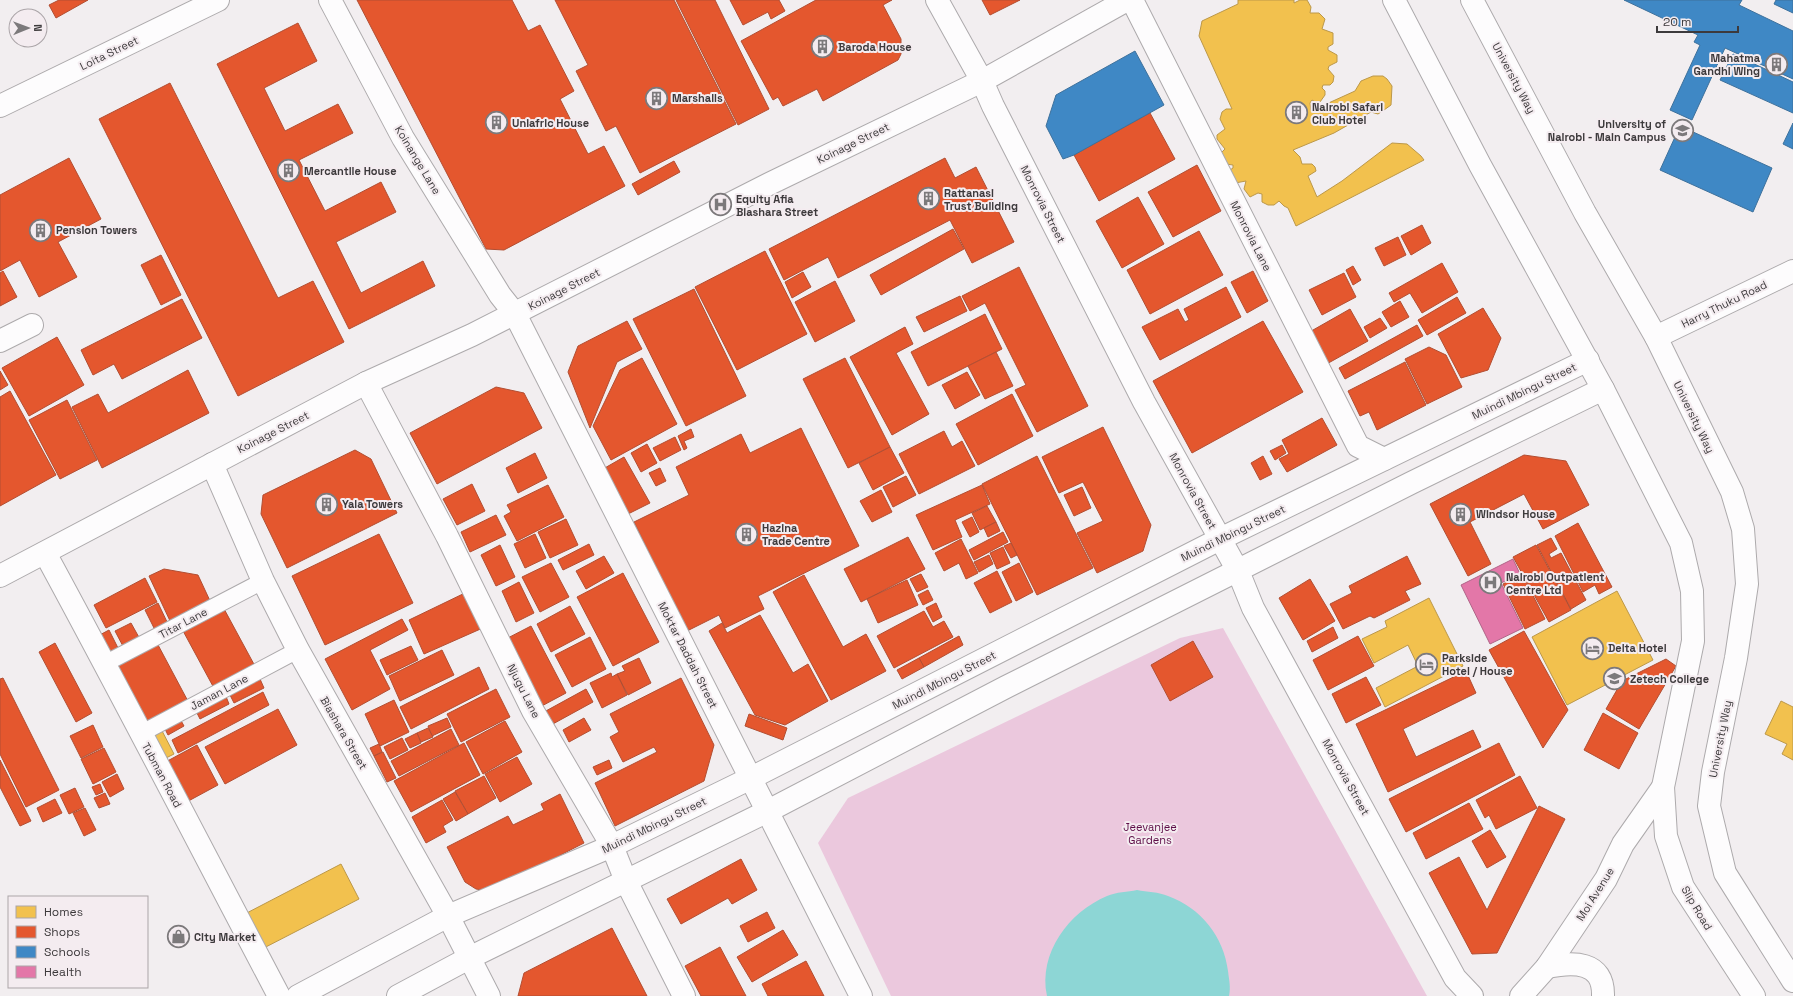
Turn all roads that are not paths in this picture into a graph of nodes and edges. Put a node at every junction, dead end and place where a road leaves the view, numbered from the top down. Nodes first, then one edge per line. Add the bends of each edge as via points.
1 (218, 0) edge
2 (330, 0) edge
3 (937, 0) edge
4 (1127, 0) edge
5 (1132, 0) edge
6 (1394, 0) edge
7 (1472, 0) edge
8 (982, 81) junction
9 (0, 106) edge
10 (1793, 271) edge
11 (515, 314) junction
12 (32, 325) dead end
13 (1656, 337) junction
14 (0, 341) edge
15 (1588, 360) junction
16 (366, 383) junction
17 (1603, 390) junction
18 (1384, 459) junction
19 (212, 464) junction
20 (1220, 539) junction
21 (45, 553) junction
22 (1238, 571) junction
23 (0, 576) edge
24 (263, 581) junction
25 (298, 650) junction
26 (107, 667) junction
27 (140, 734) junction
28 (751, 778) junction
29 (1663, 787) junction
30 (768, 811) junction
31 (612, 846) junction
32 (626, 881) junction
33 (448, 916) junction
34 (469, 958) junction
35 (1547, 967) junction
36 (1793, 981) edge
37 (279, 996) edge
38 (298, 996) edge
39 (398, 996) edge
40 (489, 996) edge
41 (684, 996) edge
42 (861, 996) edge
43 (1472, 996) edge
44 (1521, 996) edge
45 (1603, 996) edge
46 (1754, 996) edge

1 - 9 main road, Loita Street
2 - 11 main road, Koinange Lane via 403,138 500,295
3 - 8 main road, Monrovia Street
4 - 8 main road, Koinage Street
5 - 18 main road, Monrovia Lane via 1358,446
6 - 15 main road via 1480,165
7 - 13 main road, University Way via 1585,212
8 - 11 main road, Koinage Street via 771,183
8 - 20 main road, Monrovia Street via 1144,402
10 - 13 main road, Harry Thuku Road
11 - 16 main road, Koinage Street
11 - 28 main road, Moktar Daddah Street
12 - 14 main road
13 - 36 main road, University Way via 1732,492 1743,529 1747,584 1709,806 1725,873
15 - 17 main road
15 - 18 main road, Muindi Mbingu Street
16 - 19 main road, Koinage Street
16 - 31 main road, Njugu Lane via 443,529 533,711
17 - 22 main road via 1439,469
17 - 29 main road via 1681,543 1692,591 1693,641
18 - 20 main road, Muindi Mbingu Street
19 - 21 main road, Koinage Street
19 - 24 main road, Biashara Street
20 - 22 main road, Monrovia Street
20 - 28 main road, Muindi Mbingu Street
21 - 23 main road, Koinage Street
21 - 26 main road, Tubman Road
22 - 30 main road via 1006,687
22 - 43 main road, Monrovia Street via 1253,608 1455,978
24 - 25 main road, Biashara Street
24 - 26 street, Titar Lane via 108,662
25 - 27 street, Jaman Lane
25 - 33 main road, Biashara Street
26 - 27 main road, Tubman Road
27 - 37 main road, Tubman Road
28 - 30 main road, Moktar Daddah Street
28 - 31 main road, Muindi Mbingu Street
29 - 35 main road, Moi Avenue via 1623,844 1606,880
29 - 46 main road, Slip Road via 1666,836 1683,887
30 - 32 main road
30 - 42 main road, Moktar Daddah Street
31 - 32 main road, Njugu Lane
31 - 33 main road, Muindi Mbingu Street
32 - 34 main road
32 - 41 main road, Njugu Lane
33 - 34 main road, Biashara Street
33 - 38 main road, Muindi Mbingu Street
34 - 39 main road
34 - 40 main road, Biashara Street
35 - 44 main road, Moi Avenue
35 - 45 main road via 1567,963 1591,969 1603,985

